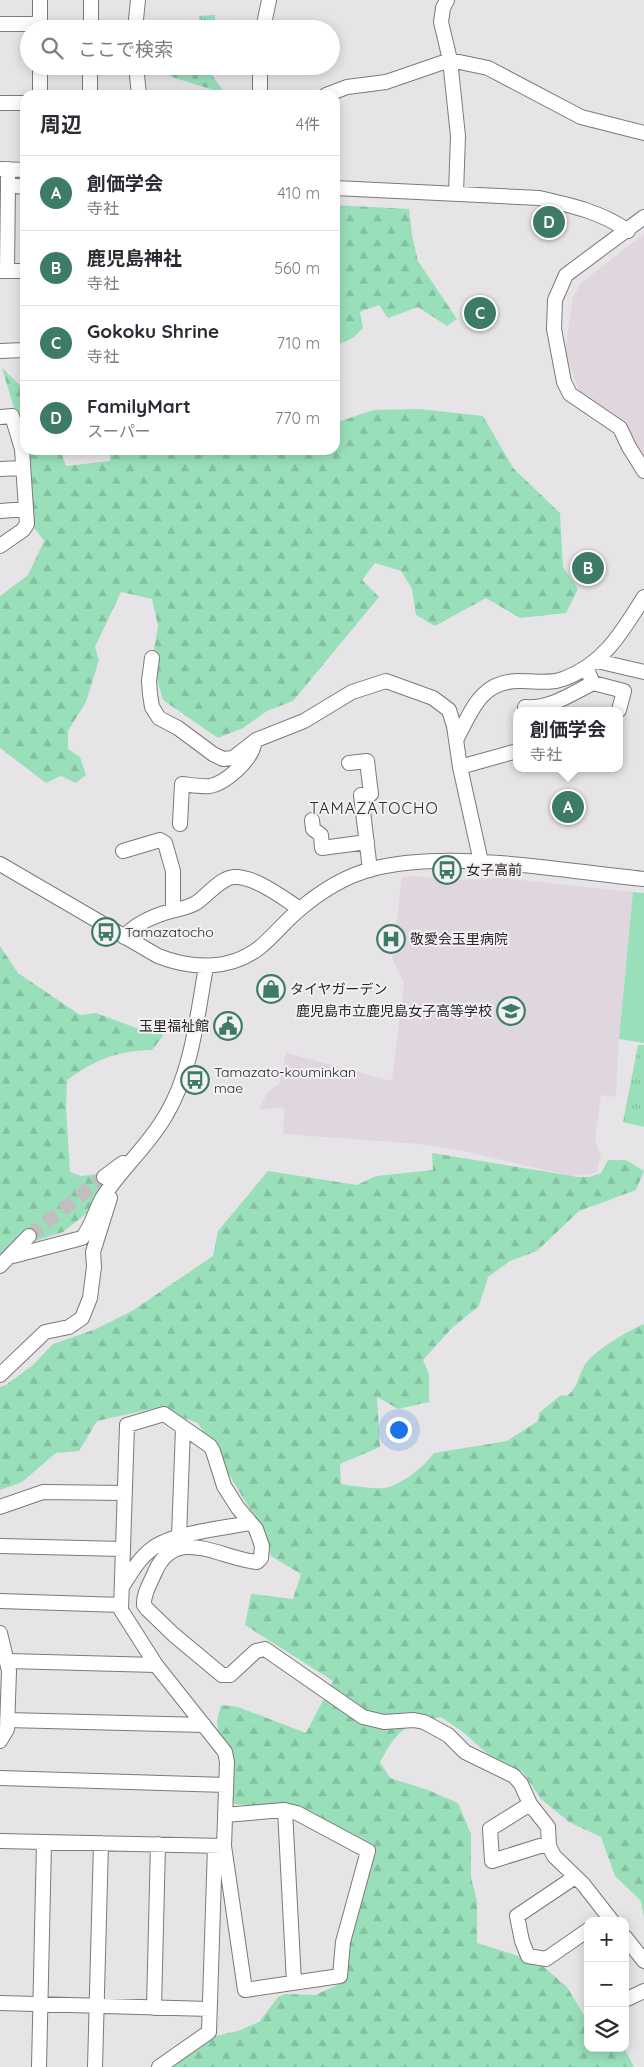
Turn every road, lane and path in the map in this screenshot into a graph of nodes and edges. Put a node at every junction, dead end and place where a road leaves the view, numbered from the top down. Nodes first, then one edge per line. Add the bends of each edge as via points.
1 (40, 0) edge
2 (91, 0) edge
3 (138, 0) edge
4 (269, 0) edge
5 (447, 0) edge
6 (40, 20) edge
7 (91, 20) edge
8 (136, 20) edge
9 (265, 20) edge
10 (0, 24) edge
11 (20, 25) edge
12 (450, 60) junction
13 (40, 75) edge
14 (90, 75) edge
15 (137, 75) edge
16 (260, 75) edge
17 (40, 90) edge
18 (90, 90) edge
19 (138, 90) edge
20 (260, 90) edge
21 (339, 90) edge
22 (0, 103) edge
23 (20, 103) edge
24 (644, 133) edge
25 (4, 169) edge
26 (20, 170) edge
27 (8, 184) junction
28 (20, 186) edge
29 (340, 188) edge
30 (456, 192) junction
31 (644, 217) edge
32 (628, 231) junction
33 (4, 271) edge
34 (20, 271) edge
35 (0, 350) edge
36 (20, 350) edge
37 (0, 417) edge
38 (20, 442) edge
39 (22, 455) edge
40 (23, 468) junction
41 (0, 469) edge
42 (644, 471) edge
43 (26, 509) junction
44 (0, 511) edge
45 (0, 546) edge
46 (644, 597) edge
47 (152, 658) dead end
48 (592, 664) junction
49 (644, 672) edge
50 (593, 683) junction
51 (538, 707) edge
52 (620, 707) edge
53 (256, 740) junction
54 (456, 740) junction
55 (513, 752) edge
56 (349, 763) dead end
57 (460, 767) junction
58 (312, 820) dead end
59 (180, 824) dead end
60 (367, 842) junction
61 (123, 851) dead end
62 (481, 862) junction
63 (0, 864) edge
64 (370, 870) junction
65 (644, 878) edge
66 (300, 909) junction
67 (173, 910) junction
68 (124, 937) junction
69 (206, 967) junction
70 (110, 1178) junction
71 (29, 1236) tunnel mouth
72 (4, 1262) edge
73 (0, 1375) edge
74 (183, 1428) junction
75 (125, 1493) junction
76 (0, 1507) edge
77 (250, 1523) junction
78 (179, 1537) junction
79 (0, 1546) edge
80 (123, 1549) junction
81 (122, 1587) junction
82 (0, 1601) edge
83 (121, 1605) junction
84 (0, 1633) edge
85 (5, 1661) edge
86 (156, 1665) junction
87 (7, 1720) junction
88 (204, 1725) junction
89 (0, 1741) edge
90 (0, 1778) edge
91 (226, 1785) junction
92 (530, 1804) junction
93 (285, 1810) junction
94 (225, 1815) junction
95 (0, 1841) edge
96 (44, 1842) junction
97 (101, 1843) junction
98 (158, 1844) junction
99 (219, 1846) junction
100 (549, 1846) junction
101 (575, 1877) junction
102 (605, 1917) edge
103 (584, 1933) edge
104 (629, 1942) edge
105 (644, 1960) edge
106 (294, 1982) junction
107 (644, 1991) edge
108 (629, 1998) edge
109 (0, 2003) edge
110 (41, 2004) junction
111 (97, 2006) junction
112 (154, 2008) junction
113 (209, 2009) junction
114 (39, 2067) edge
115 (95, 2067) edge
116 (108, 2067) edge
117 (159, 2067) edge

1 - 6 street
2 - 7 street
3 - 8 street
4 - 9 street
5 - 12 street via 441,22
10 - 11 street
12 - 21 street via 386,82
12 - 24 street via 488,68 581,117
12 - 30 street via 458,136
13 - 17 street
14 - 18 street
15 - 19 street
16 - 20 street
22 - 23 street
25 - 26 street
25 - 27 street
27 - 28 street
27 - 33 street
29 - 30 street
30 - 32 street via 548,200 613,220
31 - 32 street
32 - 42 street via 566,275 557,291 554,329 564,382 570,394 620,428
33 - 34 street
35 - 36 street
37 - 38 street via 12,416
39 - 40 street
40 - 41 street
40 - 43 street
43 - 44 street
43 - 45 street via 27,524 23,530
46 - 48 street via 609,650
47 - 53 street via 149,682 152,708 159,718 224,759 233,758
48 - 49 street
48 - 50 street
48 - 54 street via 562,680 519,681 492,686 476,702
50 - 51 street via 558,702
50 - 52 street via 624,691
53 - 54 street via 304,721 352,692 386,681 433,698 449,710
53 - 59 street via 252,751 227,777 212,786 182,784
54 - 57 street
55 - 57 street
56 - 60 street via 367,761 371,794 361,796
57 - 62 street
58 - 60 street via 313,829 321,835 322,848
60 - 64 street
61 - 67 street via 160,840 165,843 173,872
62 - 64 street via 407,862
62 - 65 street
63 - 68 street
64 - 66 street via 329,888
66 - 67 street via 268,888 234,877 195,903 180,911
66 - 69 street via 258,949 233,961
67 - 68 street via 135,925
68 - 69 street via 174,962
69 - 70 street via 190,1050 167,1115 139,1150
70 - 72 street via 82,1238
70 - 73 street via 93,1252 90,1298 82,1318 69,1327 45,1332
71 - 72 street
74 - 75 street via 164,1414 127,1425
74 - 77 street via 210,1446 224,1486
74 - 78 street
75 - 76 street via 44,1492
75 - 80 street
77 - 78 street
77 - 92 street via 256,1529 262,1546 261,1558 257,1562 228,1557 199,1546 175,1549 159,1562 144,1605 222,1675 230,1675 256,1651 265,1649 363,1717 391,1723 418,1720 448,1735 465,1752 514,1776
78 - 81 street via 148,1552
79 - 80 street
80 - 81 street
81 - 83 street
82 - 83 street
83 - 86 street via 121,1610
84 - 85 street
85 - 86 street
85 - 87 street via 9,1671
86 - 88 street
87 - 88 street
87 - 89 street via 7,1729
88 - 91 street via 225,1752
90 - 91 street
91 - 94 street
92 - 100 street via 548,1827
92 - 100 street via 490,1829 492,1861
93 - 94 street
93 - 106 street
93 - 106 street via 298,1813 368,1851 343,1942 340,1976
94 - 99 street
95 - 96 street
96 - 97 street
96 - 110 street
97 - 98 street
97 - 111 street
98 - 99 street
98 - 112 street
99 - 106 street via 245,1990
99 - 113 street
100 - 101 street via 554,1856
101 - 102 street
101 - 103 street via 517,1916 528,1956 546,1959
104 - 105 street
107 - 108 street
109 - 110 street
110 - 111 street
110 - 114 street
111 - 112 street
111 - 115 street
112 - 113 street
113 - 117 street via 209,2032
115 - 116 street

